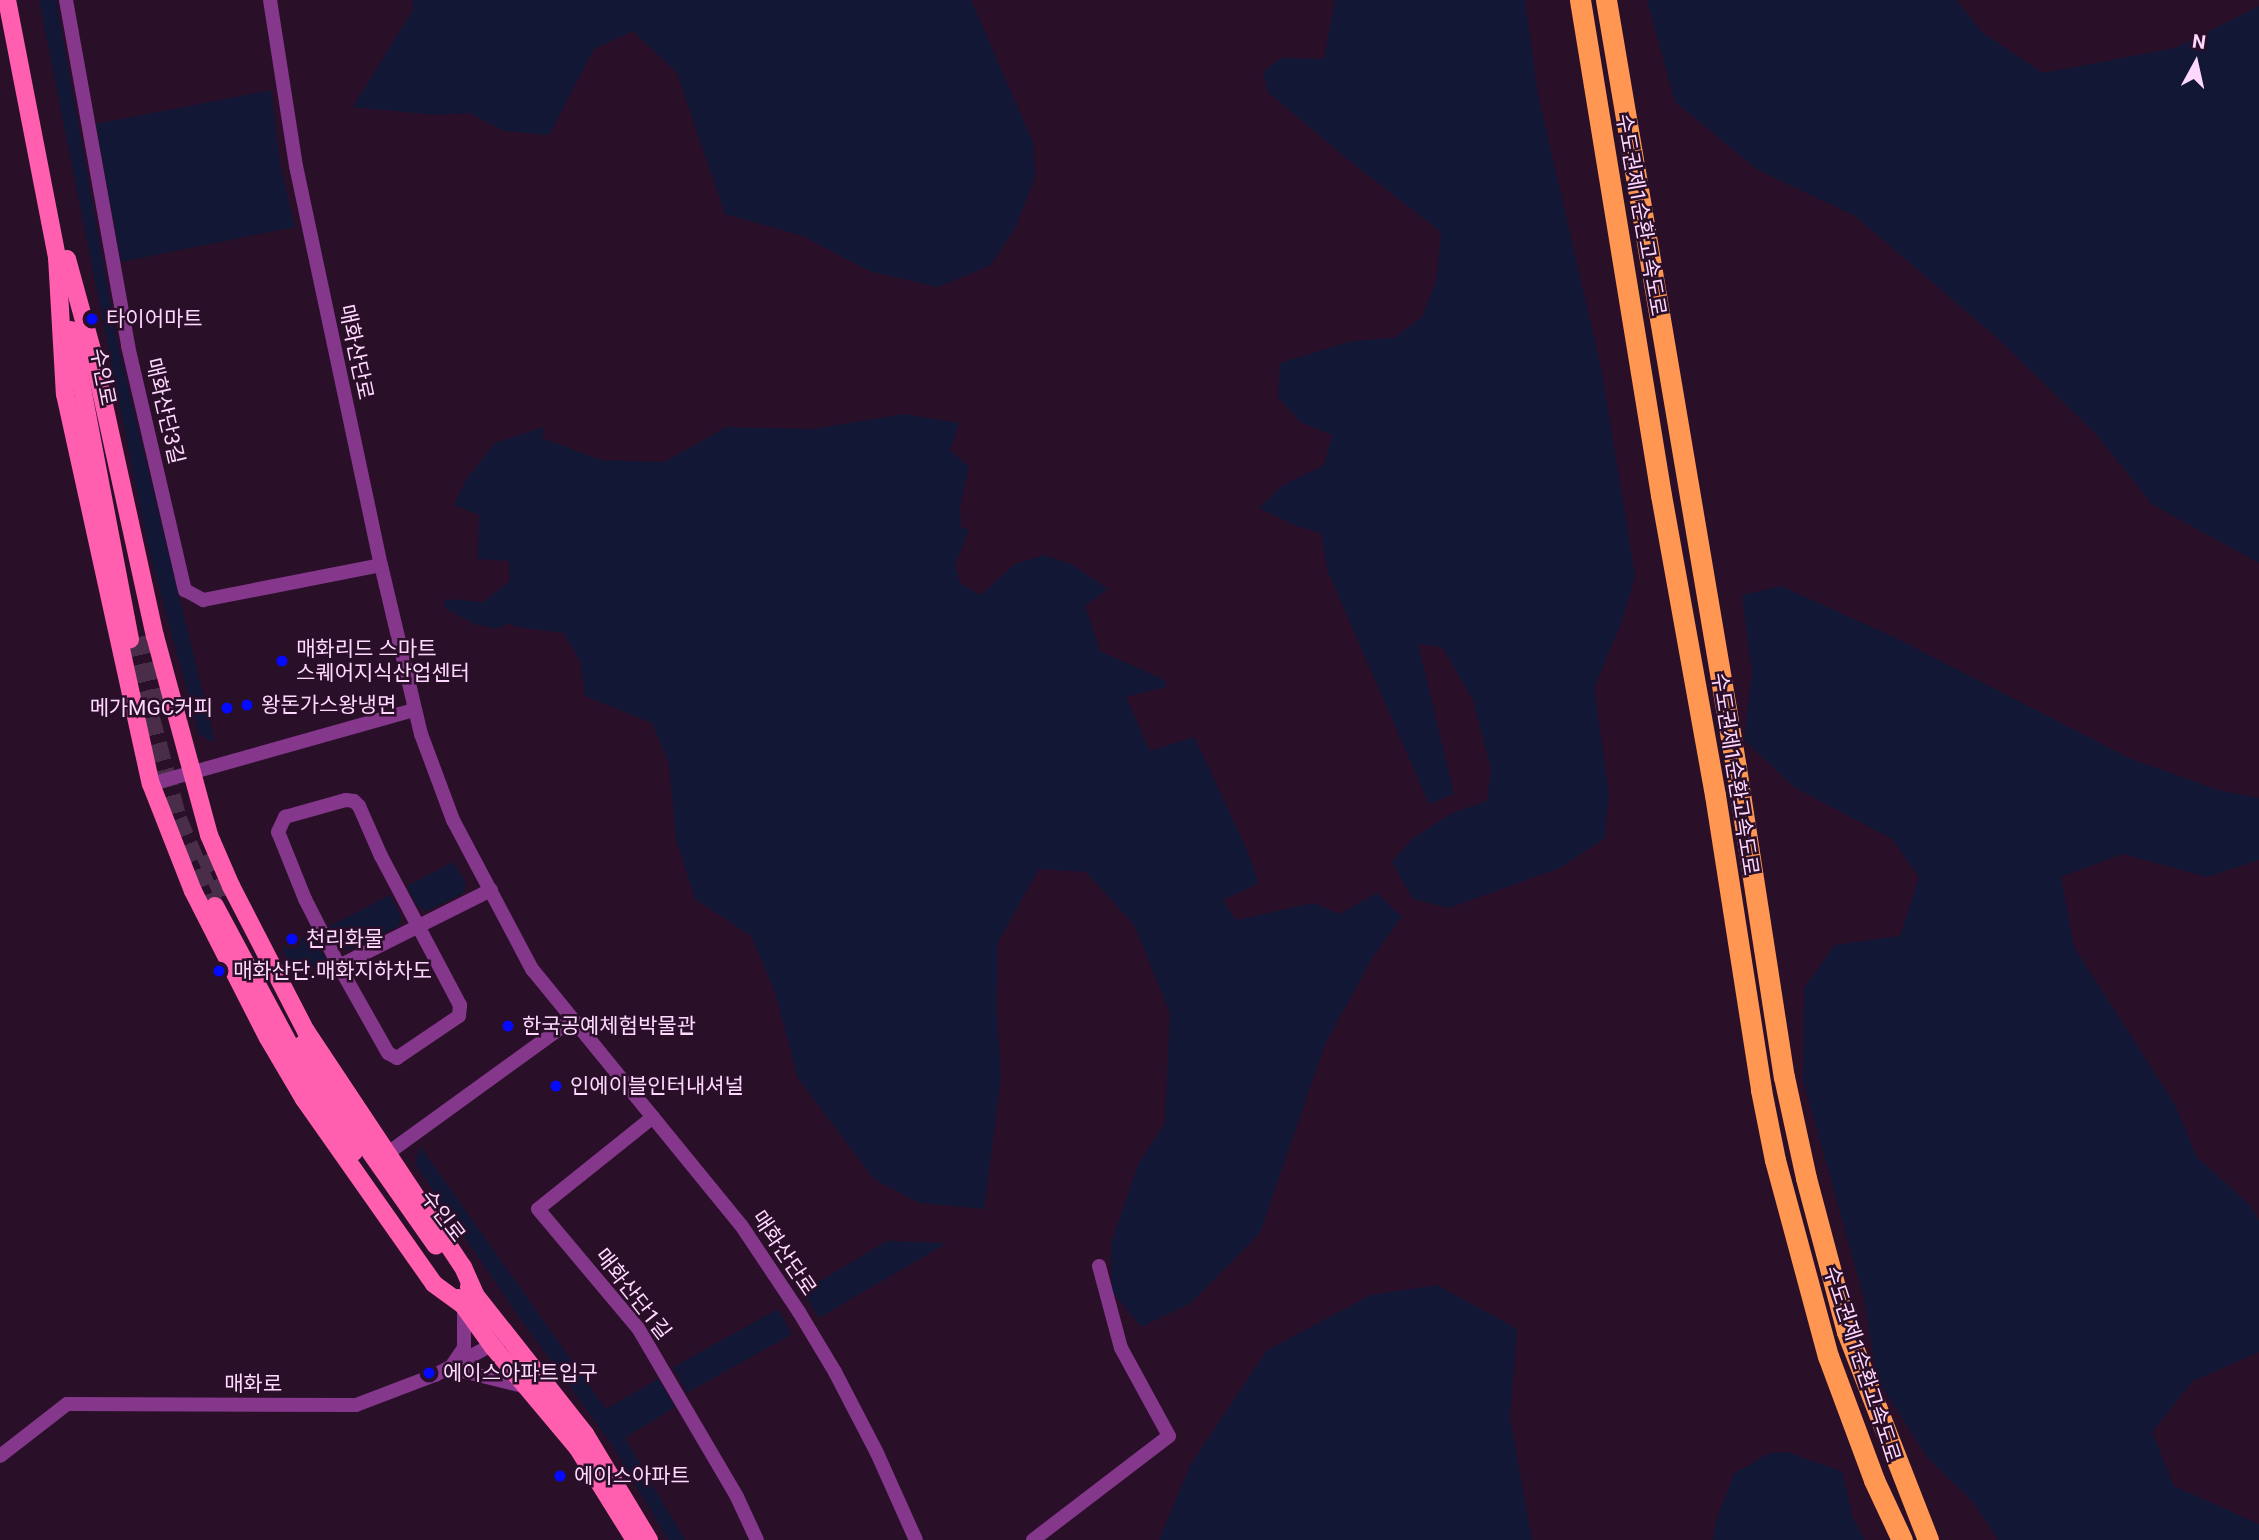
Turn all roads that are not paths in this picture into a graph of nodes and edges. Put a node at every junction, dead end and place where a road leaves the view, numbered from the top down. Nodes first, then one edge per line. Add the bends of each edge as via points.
1 (6, 0) edge
2 (18, 0) edge
3 (66, 0) edge
4 (270, 0) edge
5 (1580, 0) edge
6 (1606, 0) edge
7 (62, 258) junction
8 (381, 565) junction
9 (136, 638) tunnel mouth
10 (415, 710) junction
11 (189, 771) junction
12 (151, 784) junction
13 (491, 890) junction
14 (219, 902) junction
15 (419, 927) junction
16 (339, 965) junction
17 (572, 1020) junction
18 (653, 1117) junction
19 (388, 1153) junction
20 (1099, 1266) dead end
21 (469, 1300) junction
22 (509, 1336) junction
23 (493, 1347) junction
24 (450, 1368) junction
25 (527, 1387) junction
26 (0, 1456) edge
27 (635, 1540) edge
28 (649, 1540) edge
29 (757, 1540) edge
30 (916, 1540) edge
31 (1033, 1540) edge
32 (1902, 1540) edge
33 (1928, 1540) edge

1 - 7 main road, 수인로
2 - 7 main road, 수인로
3 - 8 street, 매화산단3길 via 128,346 185,590 203,600
4 - 8 street, 매화산단로 via 296,166
5 - 32 highway, 수도권제1순환고속도로 via 1763,1102 1828,1356 1874,1480
6 - 33 highway, 수도권제1순환고속도로 via 1787,1090 1847,1332
7 - 9 main road, 수인로
7 - 11 main road via 92,351
7 - 12 main road via 65,394
8 - 10 street, 매화산단로
10 - 11 street
10 - 13 street, 매화산단로 via 453,820
11 - 12 street
11 - 14 main road via 209,835
12 - 14 main road
13 - 15 street
13 - 17 street, 매화산단로 via 532,969
14 - 19 main road
14 - 21 main road, 수인로 via 314,1091
15 - 16 street
15 - 16 street via 461,1011 406,1054 397,1058 388,1053
15 - 16 street via 354,801 285,817 278,832
17 - 18 street, 매화산단로
17 - 19 street
18 - 29 street, 매화산단1길 via 538,1209 638,1328 737,1497
18 - 30 street, 매화산단로 via 741,1226 799,1312 877,1453
19 - 21 main road via 463,1267
20 - 31 street via 1121,1348 1169,1436
21 - 22 main road, 수인로
21 - 23 main road, 수인로
21 - 24 street via 464,1348
22 - 23 street, 매화로
22 - 28 main road, 수인로 via 585,1434
23 - 24 street, 매화로
23 - 25 main road, 수인로
24 - 25 street
24 - 26 street, 매화로 via 356,1405 67,1404
25 - 27 main road, 수인로 via 577,1447

